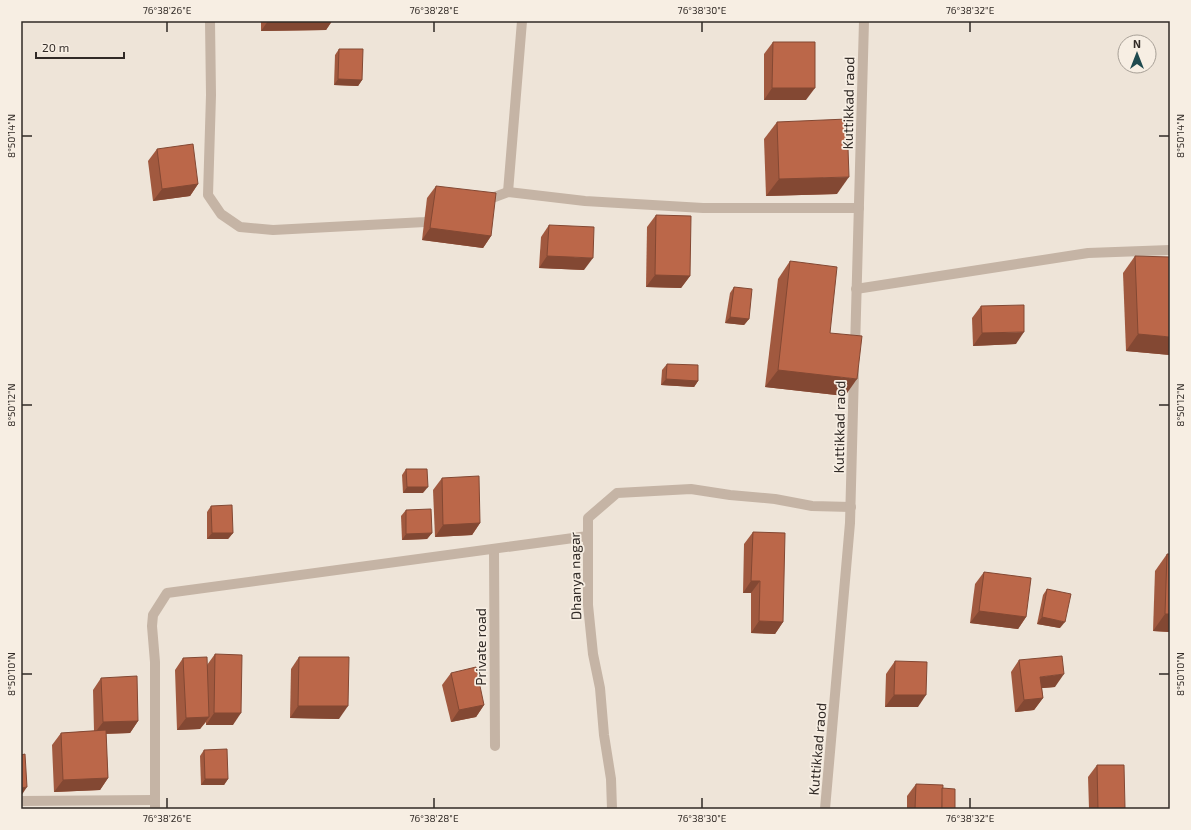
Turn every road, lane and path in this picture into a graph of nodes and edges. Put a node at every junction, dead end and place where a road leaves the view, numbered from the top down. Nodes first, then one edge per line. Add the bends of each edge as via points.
1 (210, 21) edge
2 (522, 21) edge
3 (864, 21) edge
4 (508, 192) junction
5 (474, 205) edge
6 (859, 208) junction
7 (446, 215) edge
8 (1170, 250) edge
9 (856, 289) junction
10 (851, 507) junction
11 (588, 536) junction
12 (494, 549) junction
13 (495, 746) dead end
14 (21, 801) edge
15 (155, 805) edge
16 (612, 809) edge
17 (825, 809) edge

1 - 7 street via 208,195 221,214 240,227 273,230 425,222
2 - 4 street
3 - 6 street, Kuttikkad raod
4 - 5 street
4 - 6 street via 585,201 695,208
6 - 9 street, Kuttikkad raod
8 - 9 street via 1088,253
9 - 10 street, Kuttikkad raod
10 - 11 street, Dhanya nagar via 812,506 691,489 617,493 588,518
10 - 17 street, Kuttikkad raod
11 - 12 street
11 - 16 street, Dhanya nagar via 588,605 611,779
12 - 13 street, Private road
12 - 15 street via 167,593 154,615 152,626 155,662
14 - 15 street

